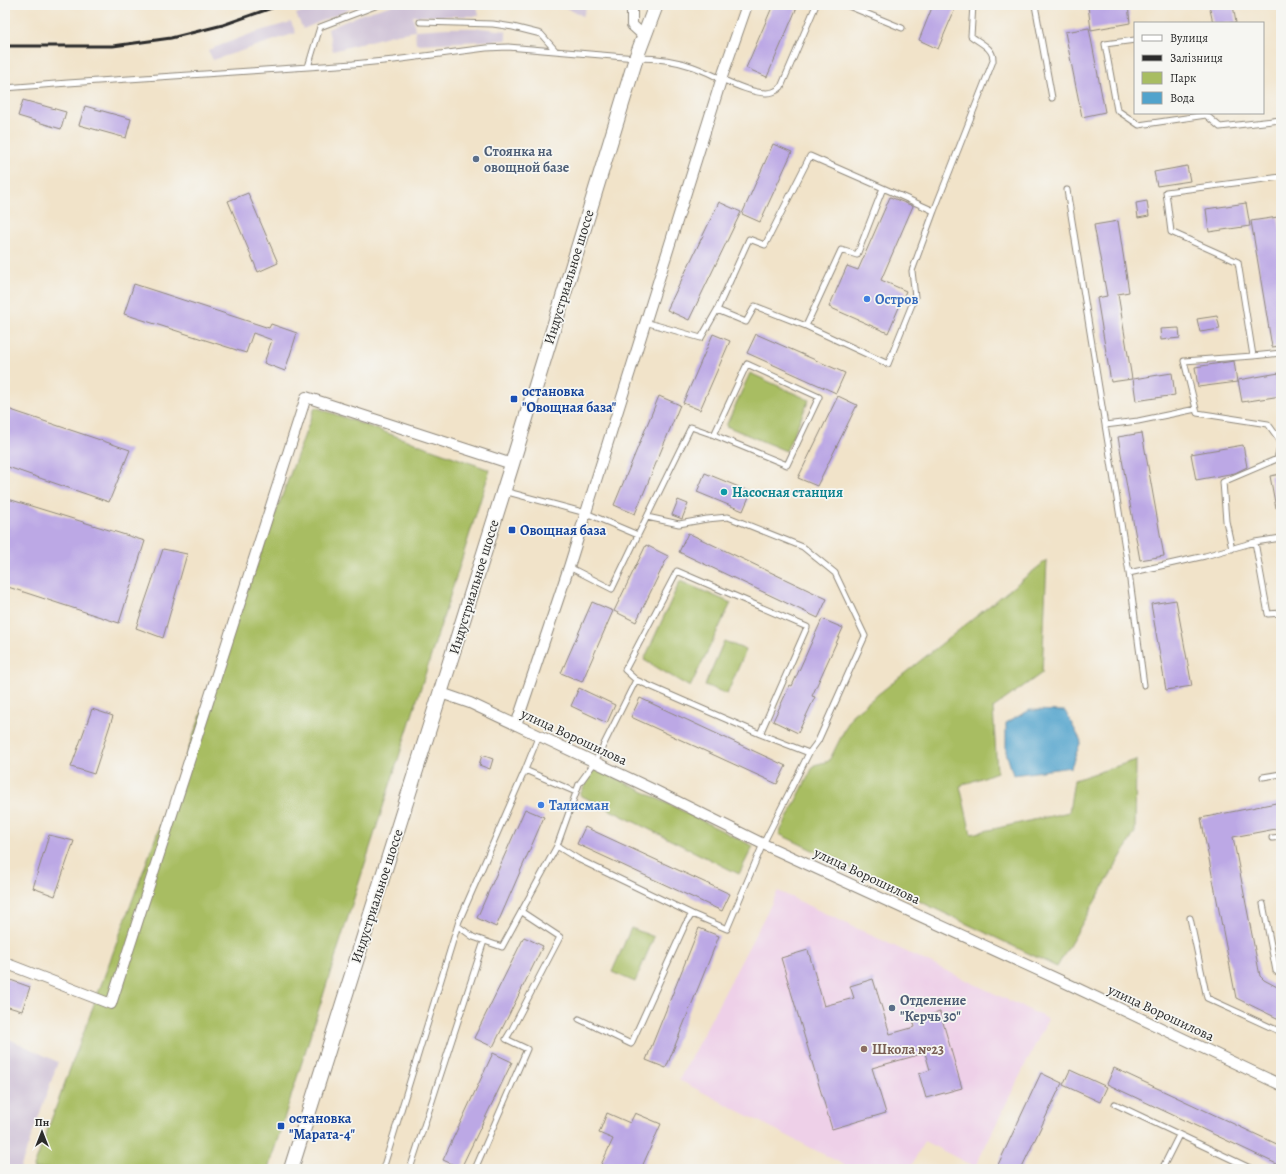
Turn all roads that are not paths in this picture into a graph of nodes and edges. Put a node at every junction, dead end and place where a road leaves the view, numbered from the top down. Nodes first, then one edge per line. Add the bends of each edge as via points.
1 (378, 5) edge
2 (632, 5) edge
3 (656, 5) edge
4 (747, 5) edge
5 (816, 5) edge
6 (846, 5) edge
7 (973, 5) edge
8 (1035, 5) edge
9 (420, 22) dead end
10 (902, 28) dead end
11 (644, 36) junction
12 (1134, 40) edge
13 (554, 50) junction
14 (636, 58) junction
15 (308, 67) junction
16 (721, 80) junction
17 (5, 88) edge
18 (1052, 98) dead end
19 (1205, 114) edge
20 (1281, 120) edge
21 (1281, 177) edge
22 (883, 188) junction
23 (1067, 190) dead end
24 (934, 211) junction
25 (717, 310) junction
26 (645, 322) junction
27 (806, 326) junction
28 (1281, 353) edge
29 (1253, 356) junction
30 (1196, 409) junction
31 (1105, 424) junction
32 (714, 435) junction
33 (1281, 442) edge
34 (512, 464) junction
35 (504, 491) junction
36 (586, 513) junction
37 (647, 517) junction
38 (638, 535) junction
39 (1281, 538) edge
40 (1255, 542) junction
41 (1232, 549) junction
42 (569, 567) junction
43 (1129, 573) junction
44 (1281, 613) edge
45 (636, 680) junction
46 (1144, 685) dead end
47 (441, 694) junction
48 (516, 725) junction
49 (760, 734) junction
50 (539, 735) junction
51 (809, 753) junction
52 (595, 762) junction
53 (525, 770) junction
54 (1281, 774) edge
55 (1263, 777) dead end
56 (576, 792) junction
57 (1281, 837) edge
58 (1272, 838) dead end
59 (763, 844) junction
60 (557, 846) junction
61 (1263, 904) dead end
62 (522, 912) junction
63 (692, 914) junction
64 (1190, 918) dead end
65 (458, 926) junction
66 (484, 941) junction
67 (5, 963) edge
68 (1281, 974) edge
69 (579, 1019) dead end
70 (1281, 1032) edge
71 (1281, 1085) edge
72 (1115, 1104) dead end
73 (1179, 1135) junction
74 (291, 1169) edge
75 (383, 1169) edge
76 (410, 1169) edge
77 (475, 1169) edge
78 (1162, 1169) edge
79 (1252, 1169) edge

1 - 15 lane via 320,27
2 - 11 street via 632,25
3 - 11 main road, Индустриальное шоссе
4 - 16 street
5 - 16 lane via 782,87 773,92 763,93
6 - 10 lane
7 - 24 lane via 971,36 994,56
8 - 18 lane
9 - 13 lane via 513,27 541,34
11 - 14 main road, Индустриальное шоссе
12 - 19 lane via 1105,44 1117,110 1139,125
13 - 14 lane
13 - 15 lane via 486,48 394,60
14 - 16 lane via 656,58 694,67
14 - 34 main road, Индустриальное шоссе
15 - 17 lane
16 - 26 street
19 - 20 lane via 1220,126
21 - 29 lane via 1166,192 1171,232 1238,262
22 - 24 lane
22 - 25 lane via 810,156 765,245 748,238
22 - 27 lane via 857,255 841,250
23 - 31 lane
24 - 27 lane via 912,271 915,297 888,364
25 - 26 lane via 701,338
25 - 27 lane via 746,322 755,306
26 - 36 street
28 - 29 lane
29 - 30 lane via 1184,361
30 - 31 lane via 1138,421
30 - 33 lane via 1197,413 1268,424
31 - 43 lane
32 - 32 lane via 747,364 819,397 787,465
32 - 37 lane via 691,426
33 - 41 lane via 1277,459 1223,482 1226,521
34 - 35 main road, Индустриальное шоссе
34 - 67 street via 306,397 111,1004
35 - 36 lane
35 - 47 main road, Индустриальное шоссе
36 - 38 lane
36 - 42 street
37 - 38 lane
37 - 51 lane via 679,524 728,517 804,547 835,573 865,636 818,741
38 - 42 lane via 612,589
39 - 40 lane
40 - 41 lane
40 - 44 lane via 1268,614
41 - 43 lane
42 - 48 street
43 - 46 lane
45 - 49 lane
45 - 49 lane via 625,670 677,571 807,627
45 - 52 lane
47 - 48 street, улица Ворошилова via 468,702
47 - 74 main road, Индустриальное шоссе
48 - 50 street, улица Ворошилова
49 - 51 lane
50 - 52 street, улица Ворошилова
50 - 53 lane
51 - 59 lane
52 - 56 lane
52 - 59 street, улица Ворошилова
53 - 56 lane
53 - 65 lane
54 - 55 lane
56 - 60 lane
57 - 58 lane
59 - 63 lane via 727,929
59 - 71 street, улица Ворошилова
60 - 62 lane
60 - 63 lane via 578,859
61 - 68 lane via 1276,971
62 - 66 lane via 502,947
62 - 77 lane via 560,937 506,1039 527,1050
63 - 69 lane via 631,1044
64 - 70 lane via 1207,998
65 - 66 lane via 473,937
65 - 75 lane
66 - 76 lane
72 - 73 lane
73 - 78 lane
73 - 79 lane

